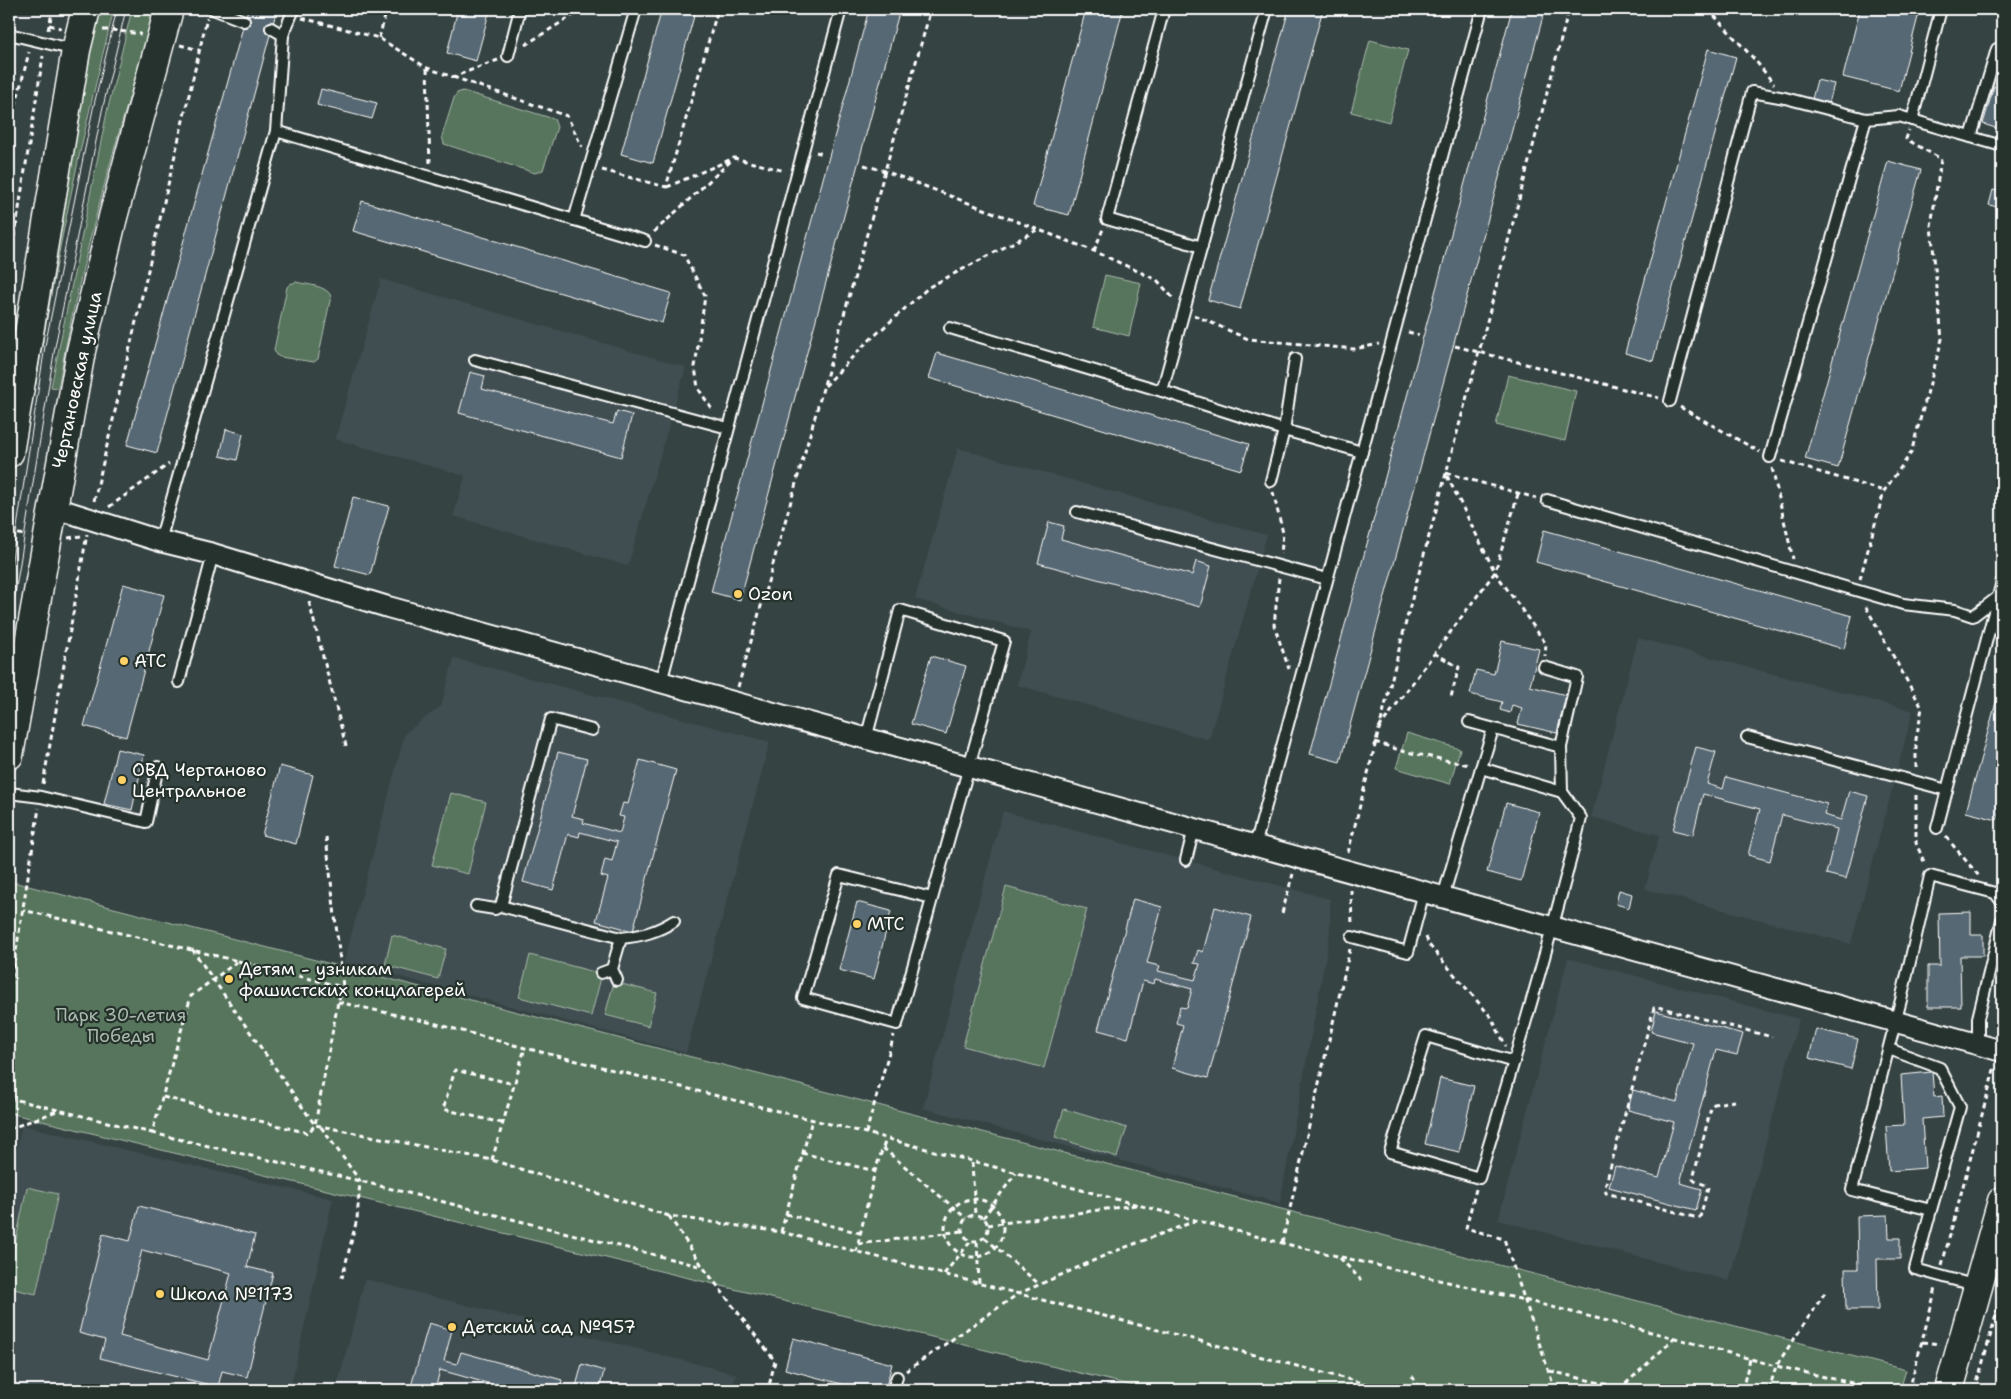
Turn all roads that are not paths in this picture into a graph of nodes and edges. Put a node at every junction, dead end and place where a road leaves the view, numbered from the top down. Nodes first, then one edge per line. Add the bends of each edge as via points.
1 (86, 9) edge
2 (169, 9) edge
3 (520, 9) edge
4 (636, 9) edge
5 (841, 9) edge
6 (1164, 9) edge
7 (1267, 9) edge
8 (1482, 9) edge
9 (1941, 9) edge
10 (293, 12) edge
11 (210, 13) edge
12 (244, 21) dead end
13 (271, 28) dead end
14 (9, 34) edge
15 (283, 35) junction
16 (86, 43) junction
17 (2002, 50) edge
18 (508, 56) road end
19 (1866, 118) junction
20 (1912, 120) junction
21 (276, 131) junction
22 (1972, 137) junction
23 (2002, 146) edge
24 (574, 220) junction
25 (645, 241) road end
26 (1202, 247) junction
27 (950, 328) dead end
28 (1295, 359) dead end
29 (474, 360) dead end
30 (1162, 391) junction
31 (1670, 401) road end
32 (728, 428) junction
33 (1284, 430) junction
34 (1362, 452) junction
35 (9, 453) edge
36 (1770, 457) road end
37 (1270, 481) road end
38 (1547, 500) road end
39 (52, 507) junction
40 (1077, 512) dead end
41 (160, 541) junction
42 (213, 554) junction
43 (1327, 579) junction
44 (2002, 581) edge
45 (2000, 598) edge
46 (1544, 667) road end
47 (180, 682) dead end
48 (661, 682) junction
49 (1469, 722) dead end
50 (1493, 729) junction
51 (592, 730) dead end
52 (1747, 737) dead end
53 (866, 738) junction
54 (1561, 748) junction
55 (9, 756) edge
56 (158, 767) dead end
57 (969, 767) junction
58 (1481, 768) junction
59 (1947, 790) junction
60 (1562, 792) junction
61 (9, 793) edge
62 (1938, 828) road end
63 (1194, 829) junction
64 (1255, 846) junction
65 (1186, 860) dead end
66 (1434, 895) junction
67 (932, 898) junction
68 (2002, 902) edge
69 (476, 906) dead end
70 (501, 906) junction
71 (2002, 920) edge
72 (674, 921) dead end
73 (1554, 928) junction
74 (1352, 937) road end
75 (621, 938) junction
76 (612, 969) junction
77 (601, 973) dead end
78 (617, 980) dead end
79 (1895, 1021) junction
80 (1978, 1044) junction
81 (1889, 1049) junction
82 (2001, 1050) edge
83 (1514, 1062) junction
84 (2002, 1201) edge
85 (1931, 1210) junction
86 (1990, 1290) edge
87 (897, 1377) road end
88 (893, 1390) edge
89 (1949, 1390) edge

1 - 16 main road
2 - 39 main road, Чертановская улица via 85,332
3 - 18 lane
4 - 24 lane
5 - 32 lane
6 - 26 lane via 1107,219
7 - 26 lane
8 - 34 lane
9 - 20 lane
10 - 15 lane
11 - 12 lane
13 - 15 lane
14 - 16 lane via 45,43
15 - 21 lane
16 - 35 main road
17 - 22 lane via 1997,49
19 - 20 lane via 1899,116
19 - 31 lane via 1752,92
19 - 36 lane
20 - 22 lane
21 - 24 lane
21 - 41 lane
22 - 23 lane
24 - 25 lane
26 - 30 lane
27 - 30 lane
28 - 33 lane
29 - 32 lane
30 - 33 lane
32 - 48 lane
33 - 34 lane
33 - 37 lane
34 - 43 lane
38 - 45 lane via 1903,604 1955,610 1973,616
39 - 41 street
39 - 55 main road, Чертановская улица
40 - 43 lane
41 - 42 street
42 - 47 lane
42 - 48 street
43 - 64 lane
44 - 45 lane
45 - 59 lane
46 - 54 lane via 1578,677
48 - 53 street
49 - 50 lane
50 - 54 lane
50 - 58 lane
51 - 70 lane via 551,719
52 - 59 lane
53 - 57 street
53 - 57 lane via 900,610 1004,641
54 - 60 lane
56 - 61 lane via 146,822 40,797
57 - 63 street
57 - 67 lane
58 - 60 lane
58 - 66 lane
59 - 62 lane
60 - 73 lane via 1581,818
63 - 64 street
63 - 65 lane
64 - 66 street
66 - 73 street
66 - 74 lane via 1418,918 1408,952
67 - 67 lane via 897,1024 803,998 839,875
68 - 79 lane via 1994,893 1930,876
69 - 70 lane via 495,910
70 - 75 lane
71 - 80 lane via 1978,1018
72 - 75 lane via 653,933
73 - 79 street
73 - 83 lane
75 - 76 lane
76 - 77 lane
76 - 78 lane
79 - 80 street
79 - 81 lane
80 - 82 street
81 - 85 lane via 1940,1068 1960,1107
81 - 85 lane via 1852,1190
83 - 83 lane via 1479,1178 1390,1152 1426,1036
84 - 86 main road
85 - 86 lane via 1915,1269
86 - 89 main road
87 - 88 lane

